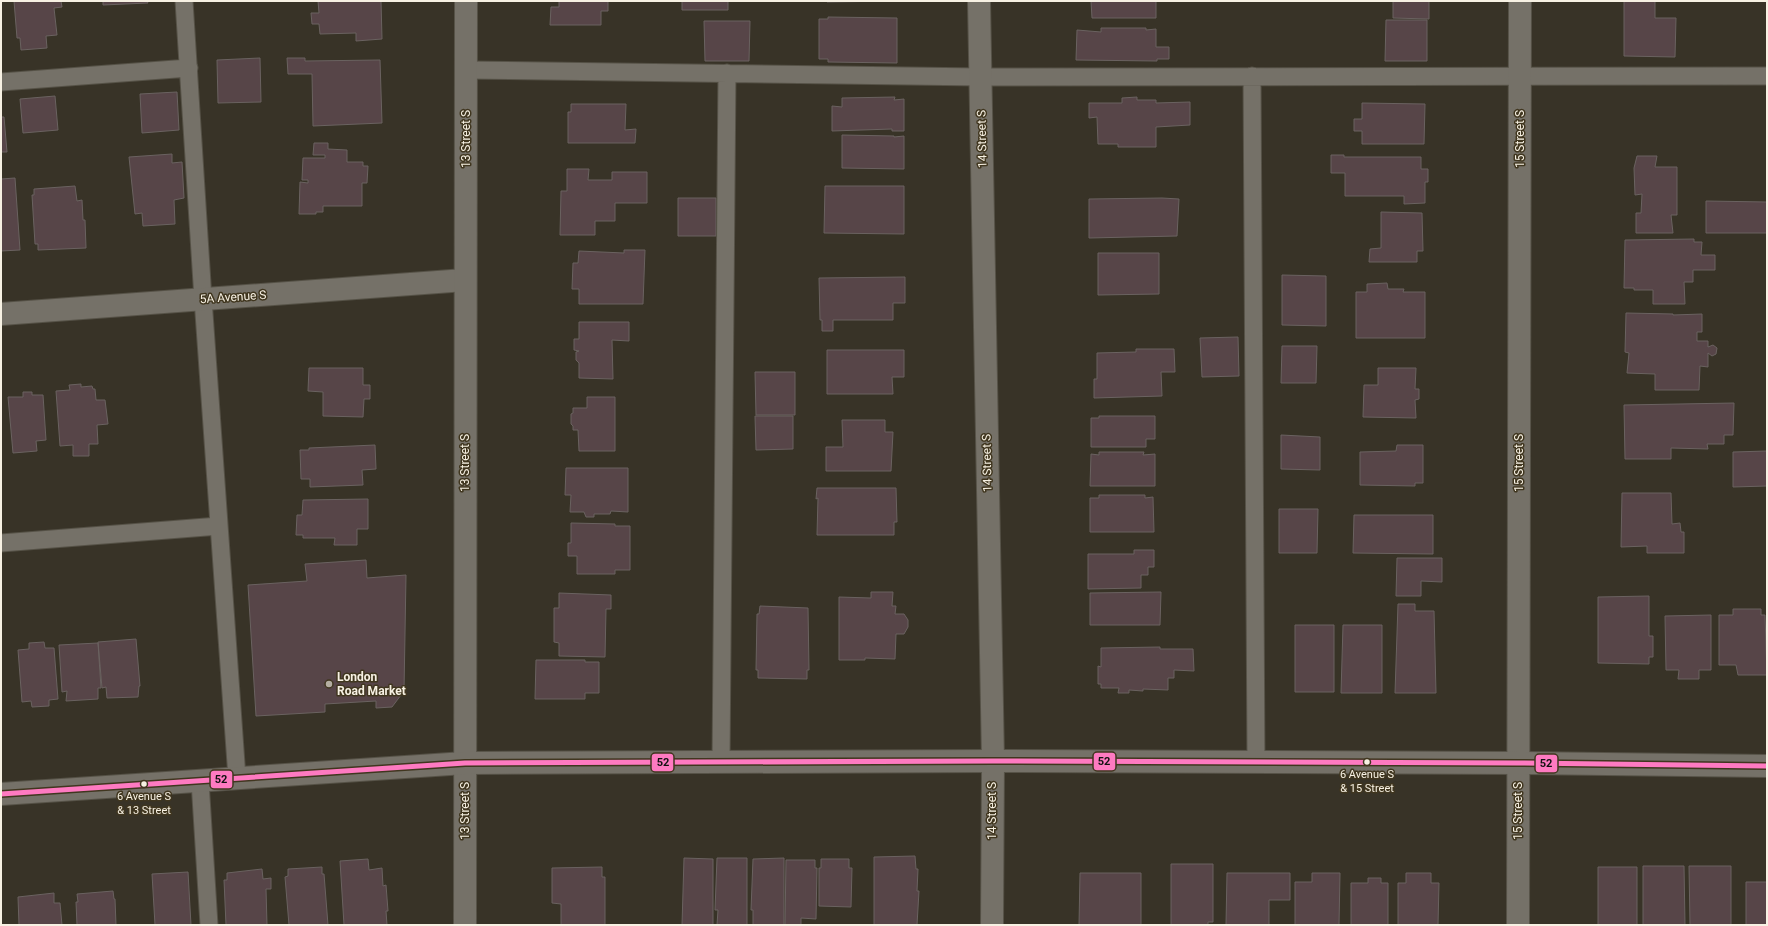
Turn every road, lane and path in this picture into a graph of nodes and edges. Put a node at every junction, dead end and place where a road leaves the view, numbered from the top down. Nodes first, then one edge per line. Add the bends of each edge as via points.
1 (184, 1) edge
2 (466, 1) edge
3 (979, 1) edge
4 (1520, 1) edge
5 (189, 68) junction
6 (466, 70) junction
7 (727, 73) junction
8 (1520, 75) junction
9 (1252, 76) junction
10 (1767, 76) edge
11 (980, 77) junction
12 (1, 82) edge
13 (465, 280) junction
14 (203, 299) junction
15 (1, 314) edge
16 (219, 526) junction
17 (1, 543) edge
18 (993, 761) junction
19 (721, 762) junction
20 (1256, 762) junction
21 (465, 763) junction
22 (1518, 763) junction
23 (1767, 766) edge
24 (237, 778) junction
25 (200, 781) junction
26 (1, 794) edge
27 (209, 925) edge
28 (465, 925) edge
29 (992, 925) edge
30 (1518, 925) edge

1 - 5 lane
2 - 6 street, 13 Street S
3 - 11 street, 14 Street S
4 - 8 street, 15 Street S
5 - 12 lane
5 - 14 lane
6 - 7 lane
6 - 13 street, 13 Street S
7 - 11 lane
7 - 19 lane
8 - 9 lane
8 - 10 lane
8 - 22 street, 15 Street S
9 - 11 lane
9 - 20 lane
11 - 18 street, 14 Street S
13 - 14 street, 5A Avenue S
13 - 21 street, 13 Street S
14 - 15 street, 5A Avenue S
14 - 16 lane
16 - 17 lane
16 - 24 lane
18 - 19 street
18 - 20 street
18 - 29 street, 14 Street S
19 - 21 street
20 - 22 street
21 - 24 street
21 - 28 street, 13 Street S
22 - 23 street
22 - 30 street, 15 Street S
24 - 25 street
25 - 26 street
25 - 27 lane

